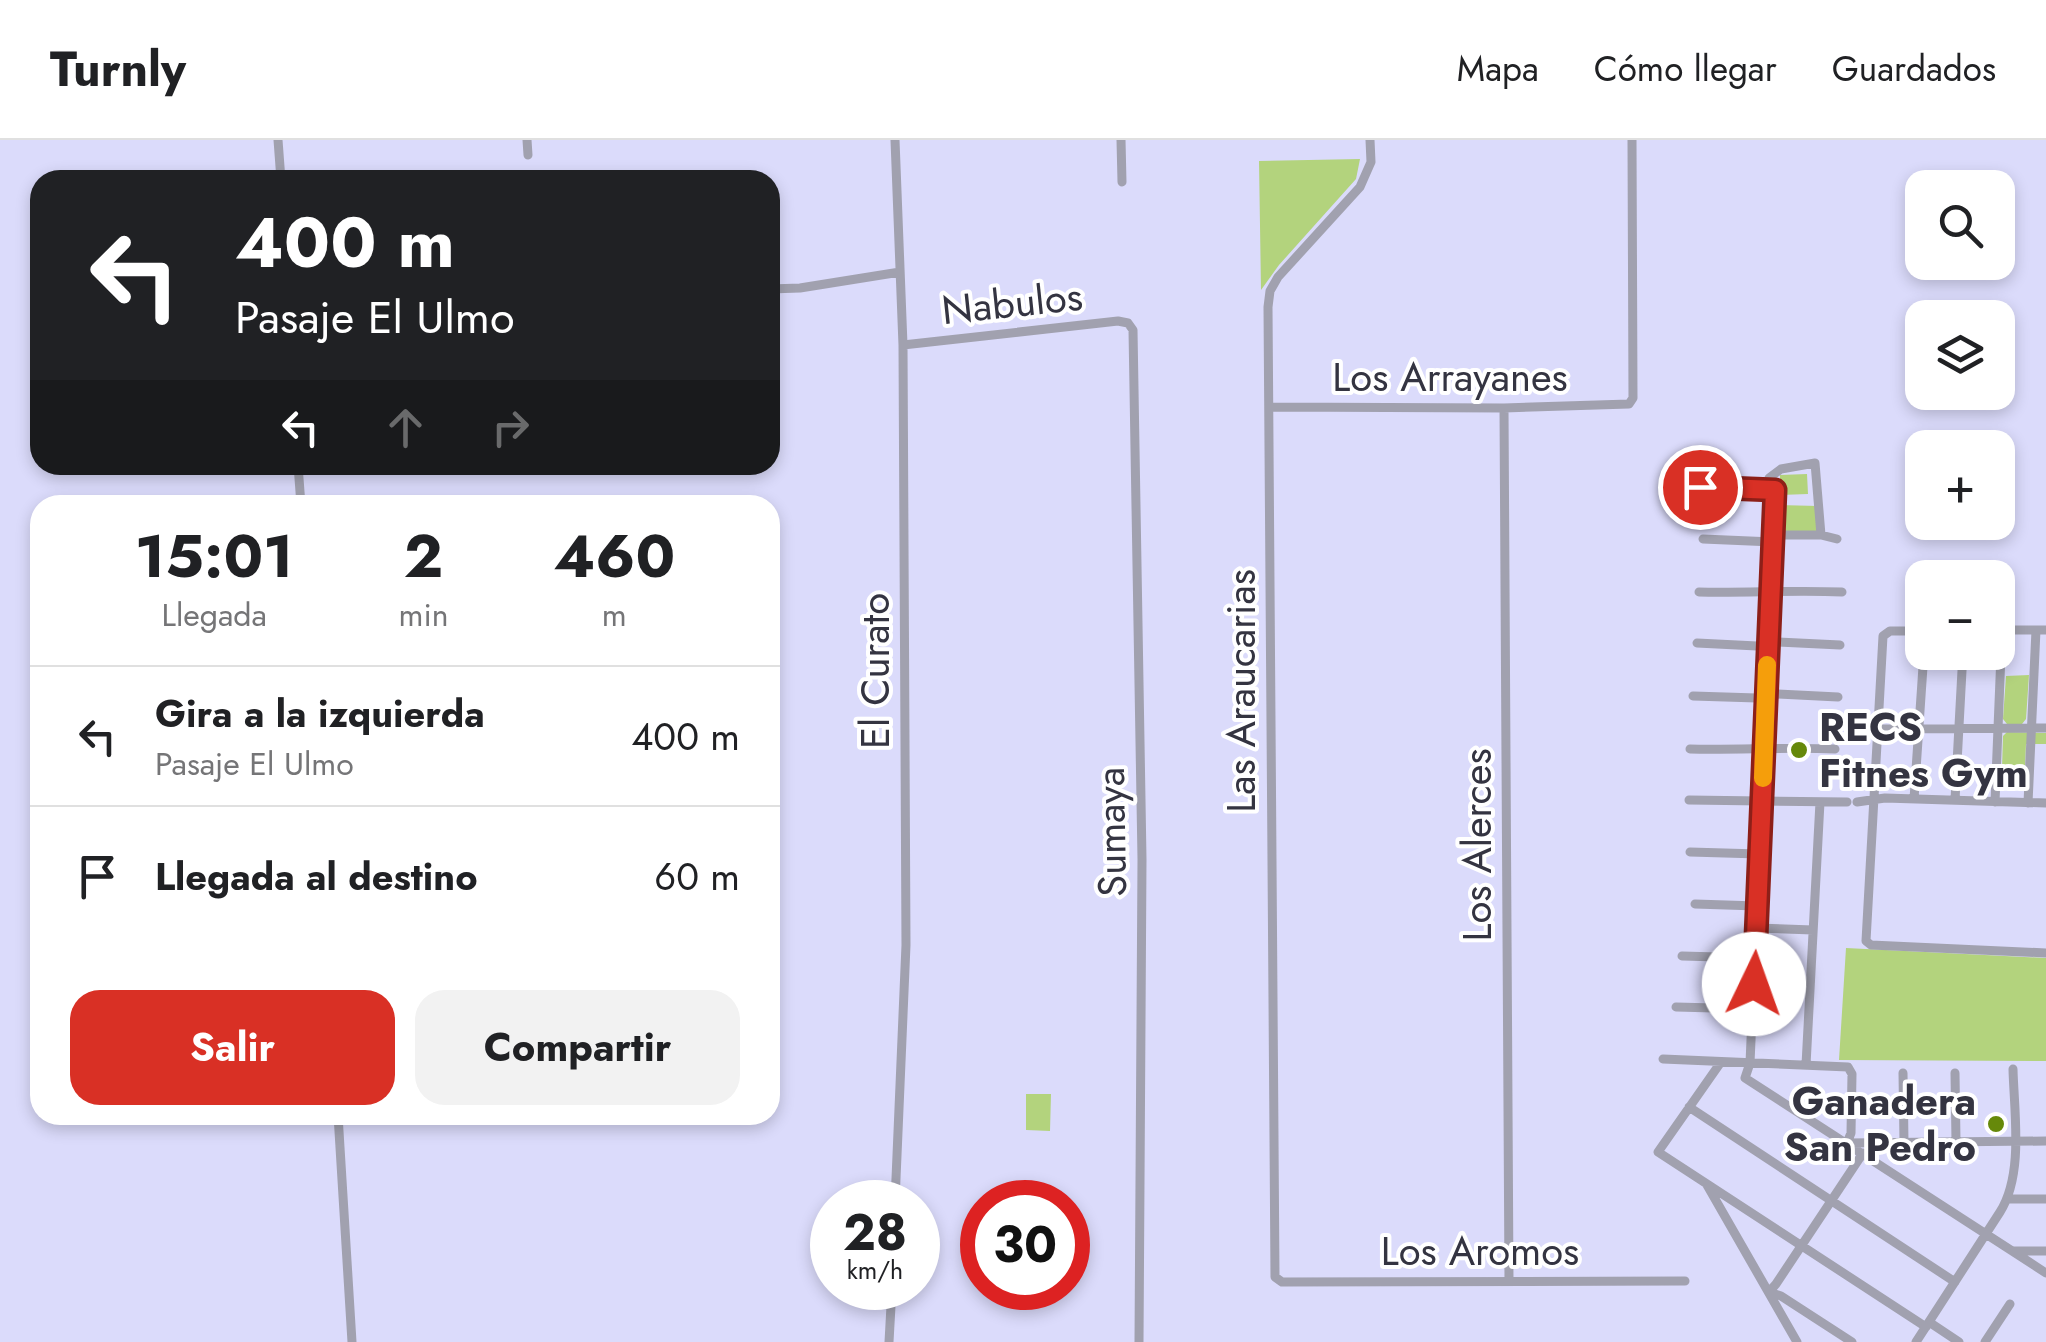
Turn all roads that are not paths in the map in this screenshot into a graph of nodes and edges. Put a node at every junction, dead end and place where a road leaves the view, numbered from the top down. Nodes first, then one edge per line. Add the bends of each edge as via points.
1 (278, 140) edge
2 (527, 140) edge
3 (895, 140) edge
4 (1122, 140) edge
5 (1370, 140) edge
6 (1632, 140) edge
7 (528, 155) dead end
8 (280, 170) edge
9 (1122, 182) dead end
10 (900, 272) junction
11 (780, 289) edge
12 (1128, 323) joint
13 (902, 345) junction
14 (1269, 407) junction
15 (1504, 408) junction
16 (1700, 487) dead end
17 (1775, 490) junction
18 (1822, 535) junction
19 (1773, 538) junction
20 (1837, 538) dead end
21 (1702, 539) dead end
22 (1699, 592) dead end
23 (1771, 592) junction
24 (1842, 592) dead end
25 (2015, 630) edge
26 (2041, 630) edge
27 (1905, 631) edge
28 (1697, 643) dead end
29 (1768, 644) junction
30 (1840, 645) dead end
31 (1923, 670) edge
32 (1962, 670) edge
33 (1999, 670) edge
34 (1693, 696) dead end
35 (1766, 696) junction
36 (1838, 697) dead end
37 (1878, 728) junction
38 (1919, 728) junction
39 (1959, 728) junction
40 (1998, 728) junction
41 (2031, 728) junction
42 (2046, 728) edge
43 (1690, 748) dead end
44 (1764, 748) junction
45 (1835, 748) dead end
46 (1874, 798) junction
47 (1914, 799) junction
48 (1689, 800) dead end
49 (1762, 800) junction
50 (1955, 800) junction
51 (1820, 802) junction
52 (1995, 802) junction
53 (2028, 803) junction
54 (2046, 803) edge
55 (1690, 852) dead end
56 (1759, 854) junction
57 (1695, 904) dead end
58 (1757, 906) junction
59 (1756, 928) junction
60 (1813, 930) junction
61 (2046, 952) edge
62 (1682, 956) dead end
63 (1755, 958) junction
64 (1676, 1007) dead end
65 (1752, 1010) junction
66 (1663, 1059) dead end
67 (1721, 1062) junction
68 (1750, 1063) junction
69 (1806, 1064) junction
70 (2013, 1068) dead end
71 (1904, 1073) dead end
72 (1955, 1073) dead end
73 (1689, 1107) junction
74 (339, 1125) edge
75 (2046, 1141) edge
76 (1956, 1142) junction
77 (2014, 1142) junction
78 (1847, 1143) junction
79 (1904, 1143) junction
80 (1863, 1153) junction
81 (897, 1180) edge
82 (1706, 1183) junction
83 (2008, 1199) junction
84 (2046, 1199) edge
85 (1831, 1201) junction
86 (1986, 1234) junction
87 (1802, 1246) junction
88 (2046, 1250) edge
89 (2012, 1251) junction
90 (2046, 1274) edge
91 (1276, 1279) joint
92 (1510, 1281) junction
93 (1685, 1281) dead end
94 (1955, 1282) junction
95 (1768, 1292) junction
96 (2010, 1304) dead end
97 (891, 1310) edge
98 (1927, 1325) junction
99 (352, 1342) edge
100 (890, 1342) edge
101 (1140, 1342) edge
102 (1797, 1342) edge
103 (1852, 1342) edge
104 (1916, 1342) edge
105 (1959, 1342) edge
106 (1986, 1342) edge

1 - 8 street
2 - 7 street
3 - 10 street, El Curato
4 - 9 street
5 - 14 street, Las Araucarias via 1360,186 1270,291
6 - 15 street, Los Arrayanes via 1632,402
10 - 11 street
10 - 13 street, El Curato
12 - 13 street, Nabulos
12 - 101 street, Sumaya via 1134,334 1142,859
13 - 81 street, El Curato via 906,945
14 - 15 street, Los Arrayanes
14 - 91 street, Las Araucarias
15 - 92 street, Los Alerces
16 - 17 street
17 - 18 street via 1770,478 1776,470 1814,463
17 - 19 street
18 - 19 street
18 - 20 street
19 - 21 street
19 - 23 street
22 - 23 street
23 - 24 street
23 - 29 street
25 - 26 street
26 - 41 street
27 - 37 street via 1882,636
28 - 29 street
29 - 30 street
29 - 35 street
31 - 38 street
32 - 39 street
33 - 40 street
34 - 35 street
35 - 36 street
35 - 44 street
37 - 38 street
37 - 46 street
38 - 39 street
38 - 47 street
39 - 40 street
39 - 50 street
40 - 41 street
40 - 52 street
41 - 42 street
41 - 53 street
43 - 44 street
44 - 45 street
44 - 49 street
46 - 47 street
46 - 51 street
46 - 61 street via 1866,941
47 - 50 street
48 - 49 street
49 - 51 street
49 - 56 street
50 - 52 street
51 - 60 street
52 - 53 street
53 - 54 street
55 - 56 street
56 - 58 street
57 - 58 street
58 - 59 street
59 - 60 street
59 - 63 street
60 - 69 street
62 - 63 street
63 - 65 street
64 - 65 street
65 - 68 street
66 - 67 street
67 - 68 street
67 - 73 street
68 - 69 street
68 - 78 street via 1746,1078
69 - 78 street via 1848,1067 1852,1074
70 - 77 street
71 - 79 street
72 - 76 street
73 - 82 street via 1658,1152
73 - 85 street
74 - 99 street
75 - 77 street
76 - 77 street
76 - 79 street
77 - 83 street
78 - 79 street
78 - 80 street
80 - 85 street
80 - 86 street
82 - 87 street
82 - 95 street
83 - 84 street
83 - 86 street
85 - 87 street
85 - 94 street
86 - 89 street
86 - 94 street
87 - 95 street
87 - 98 street
88 - 89 street
89 - 90 street
91 - 92 street, Los Aromos
92 - 93 street, Los Aromos
94 - 98 street
95 - 102 street
95 - 103 street
96 - 106 street
97 - 100 street
98 - 104 street
98 - 105 street

